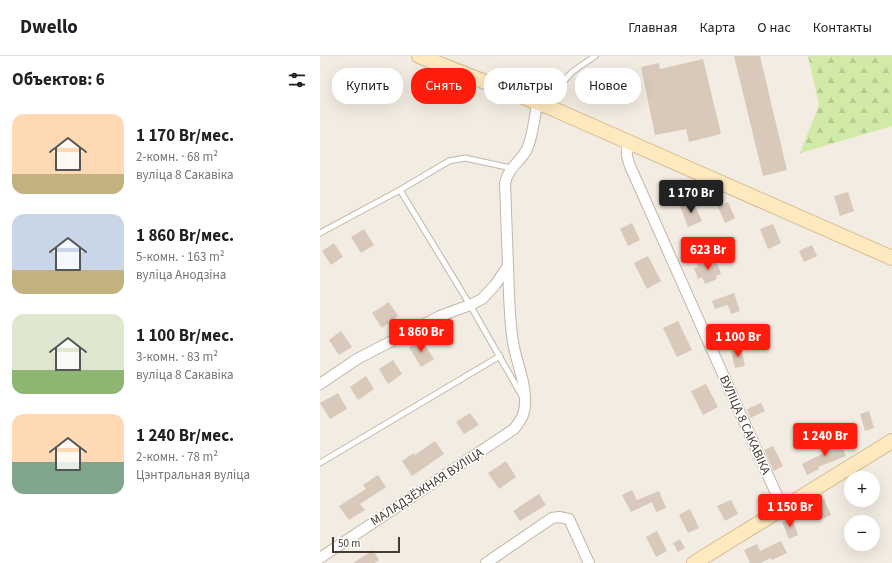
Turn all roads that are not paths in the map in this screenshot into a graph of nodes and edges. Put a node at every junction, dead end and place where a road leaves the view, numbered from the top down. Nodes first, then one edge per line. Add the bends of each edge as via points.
1 (419, 56) edge
2 (595, 56) edge
3 (567, 78) edge
4 (484, 81) edge
5 (543, 104) joint
6 (629, 142) junction
7 (511, 168) junction
8 (400, 190) junction
9 (320, 233) edge
10 (892, 258) edge
11 (508, 266) junction
12 (470, 305) junction
13 (500, 356) junction
14 (320, 384) edge
15 (525, 402) junction
16 (892, 441) edge
17 (320, 463) edge
18 (783, 509) junction
19 (320, 558) edge
20 (486, 563) edge
21 (589, 563) edge
22 (694, 563) edge

1 - 4 street
2 - 3 lane
5 - 6 street
5 - 7 street via 527,147 522,157
6 - 10 street
6 - 18 street, ВУЛІЦА 8 САКАВІКА via 626,149 630,166
7 - 8 lane via 465,158 449,161
7 - 11 street via 505,183
8 - 9 lane
8 - 12 lane
11 - 12 street via 496,285 482,299
11 - 15 street via 513,340 524,385
12 - 13 lane
12 - 14 street via 440,316 364,356
13 - 15 lane
13 - 17 lane
15 - 19 street, МАЛАДЗЁЖНАЯ ВУЛІЦА via 523,417 514,429
16 - 18 street
18 - 22 street
20 - 21 street via 552,518 559,517 569,519

